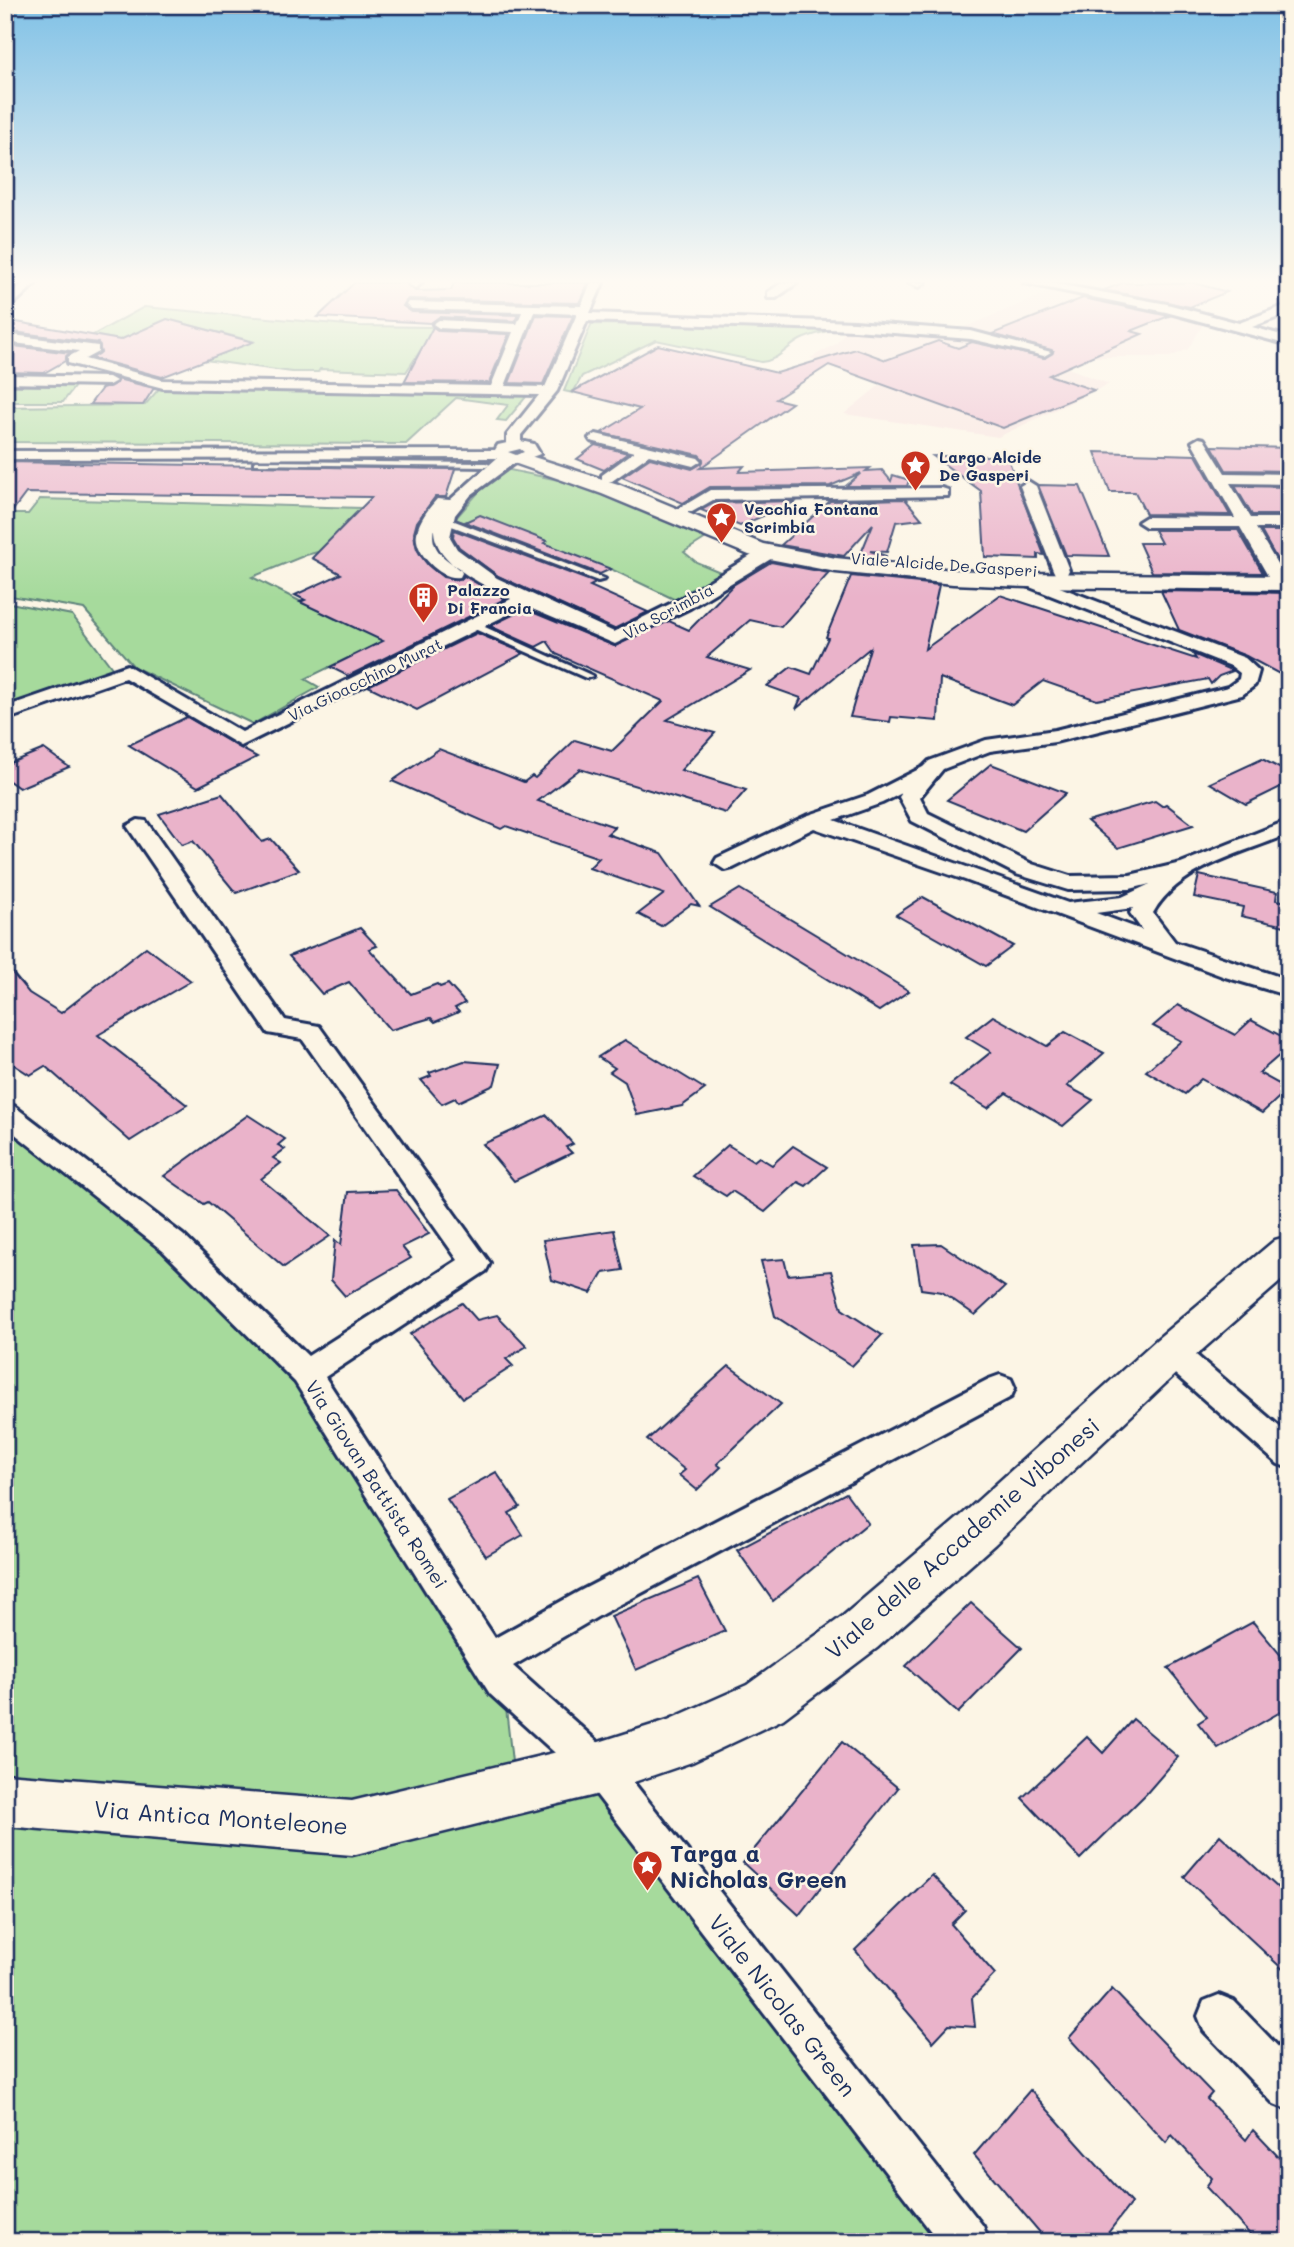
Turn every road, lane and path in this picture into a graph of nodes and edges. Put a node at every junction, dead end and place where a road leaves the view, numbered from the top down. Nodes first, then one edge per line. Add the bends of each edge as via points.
1 (377, 388) edge
2 (551, 388) edge
3 (496, 390) joint
4 (550, 391) junction
5 (596, 438) dead end
6 (1199, 442) dead end
7 (646, 450) junction
8 (5, 455) edge
9 (509, 456) junction
10 (693, 461) dead end
11 (256, 463) dead end
12 (607, 478) junction
13 (1221, 478) junction
14 (1289, 479) edge
15 (1028, 486) dead end
16 (942, 493) dead end
17 (686, 509) junction
18 (444, 520) junction
19 (1146, 522) dead end
20 (1246, 523) junction
21 (1289, 523) edge
22 (768, 553) junction
23 (1061, 570) junction
24 (1284, 576) edge
25 (601, 579) dead end
26 (1028, 580) junction
27 (519, 602) junction
28 (473, 625) junction
29 (589, 676) dead end
30 (5, 714) edge
31 (936, 765) junction
32 (813, 820) junction
33 (138, 826) dead end
34 (1289, 826) edge
35 (725, 863) dead end
36 (1188, 868) junction
37 (1154, 891) junction
38 (1068, 909) junction
39 (1168, 949) junction
40 (1289, 988) edge
41 (5, 1112) edge
42 (1289, 1251) edge
43 (1171, 1352) junction
44 (306, 1373) junction
45 (1000, 1388) dead end
46 (1289, 1454) edge
47 (490, 1660) junction
48 (599, 1768) junction
49 (5, 1800) edge
50 (1219, 2016) dead end
51 (1289, 2089) edge
52 (967, 2242) edge

1 - 3 street
2 - 4 street
3 - 4 street
4 - 9 street via 514,435
5 - 7 street
6 - 13 street
7 - 10 street
7 - 12 street
8 - 9 street
9 - 11 lane
9 - 12 main road, Viale Alcide De Gasperi
9 - 18 street via 458,500
9 - 22 main road, Viale Alcide De Gasperi via 610,489
9 - 27 street via 459,482 427,520 422,536 424,545 450,570
12 - 17 main road, Viale Alcide De Gasperi
13 - 14 street
13 - 20 street
15 - 23 street
16 - 17 street via 710,495
17 - 23 main road, Viale Alcide De Gasperi via 772,543 828,555 909,564
18 - 25 lane
18 - 27 street via 441,537 450,552
19 - 20 street
20 - 21 street
20 - 24 street
22 - 26 main road, Viale Alcide De Gasperi via 872,570
22 - 27 street, Via Scrimbia via 615,639
23 - 24 main road, Viale Alcide De Gasperi
24 - 26 main road, Viale Alcide De Gasperi
26 - 31 street via 1238,662 1250,671 1248,681 1235,691 1055,736 986,746
27 - 28 street, Via Gioacchino Murat
28 - 29 lane
28 - 30 street, Via Gioacchino Murat via 241,740 127,671
31 - 32 street via 875,799
31 - 36 street via 909,797 919,817 1024,869 1068,883 1130,882
32 - 35 street
32 - 38 street
33 - 44 street via 277,1027 310,1032 476,1263
34 - 36 street
36 - 37 street
37 - 38 street via 1126,903
37 - 39 street via 1141,913
38 - 39 street
39 - 40 street
41 - 44 street, Via Giovan Battista Romei via 173,1243
42 - 43 main road, Viale delle Accademie Vibonesi
43 - 46 street
43 - 48 main road, Viale delle Accademie Vibonesi via 870,1624 765,1702 674,1744
44 - 47 street, Via Giovan Battista Romei
45 - 47 street
47 - 48 street, Via Giovan Battista Romei via 503,1682
48 - 49 main road, Via Antica Monteleone via 352,1828
48 - 52 street, Viale Nicolas Green
50 - 51 street

